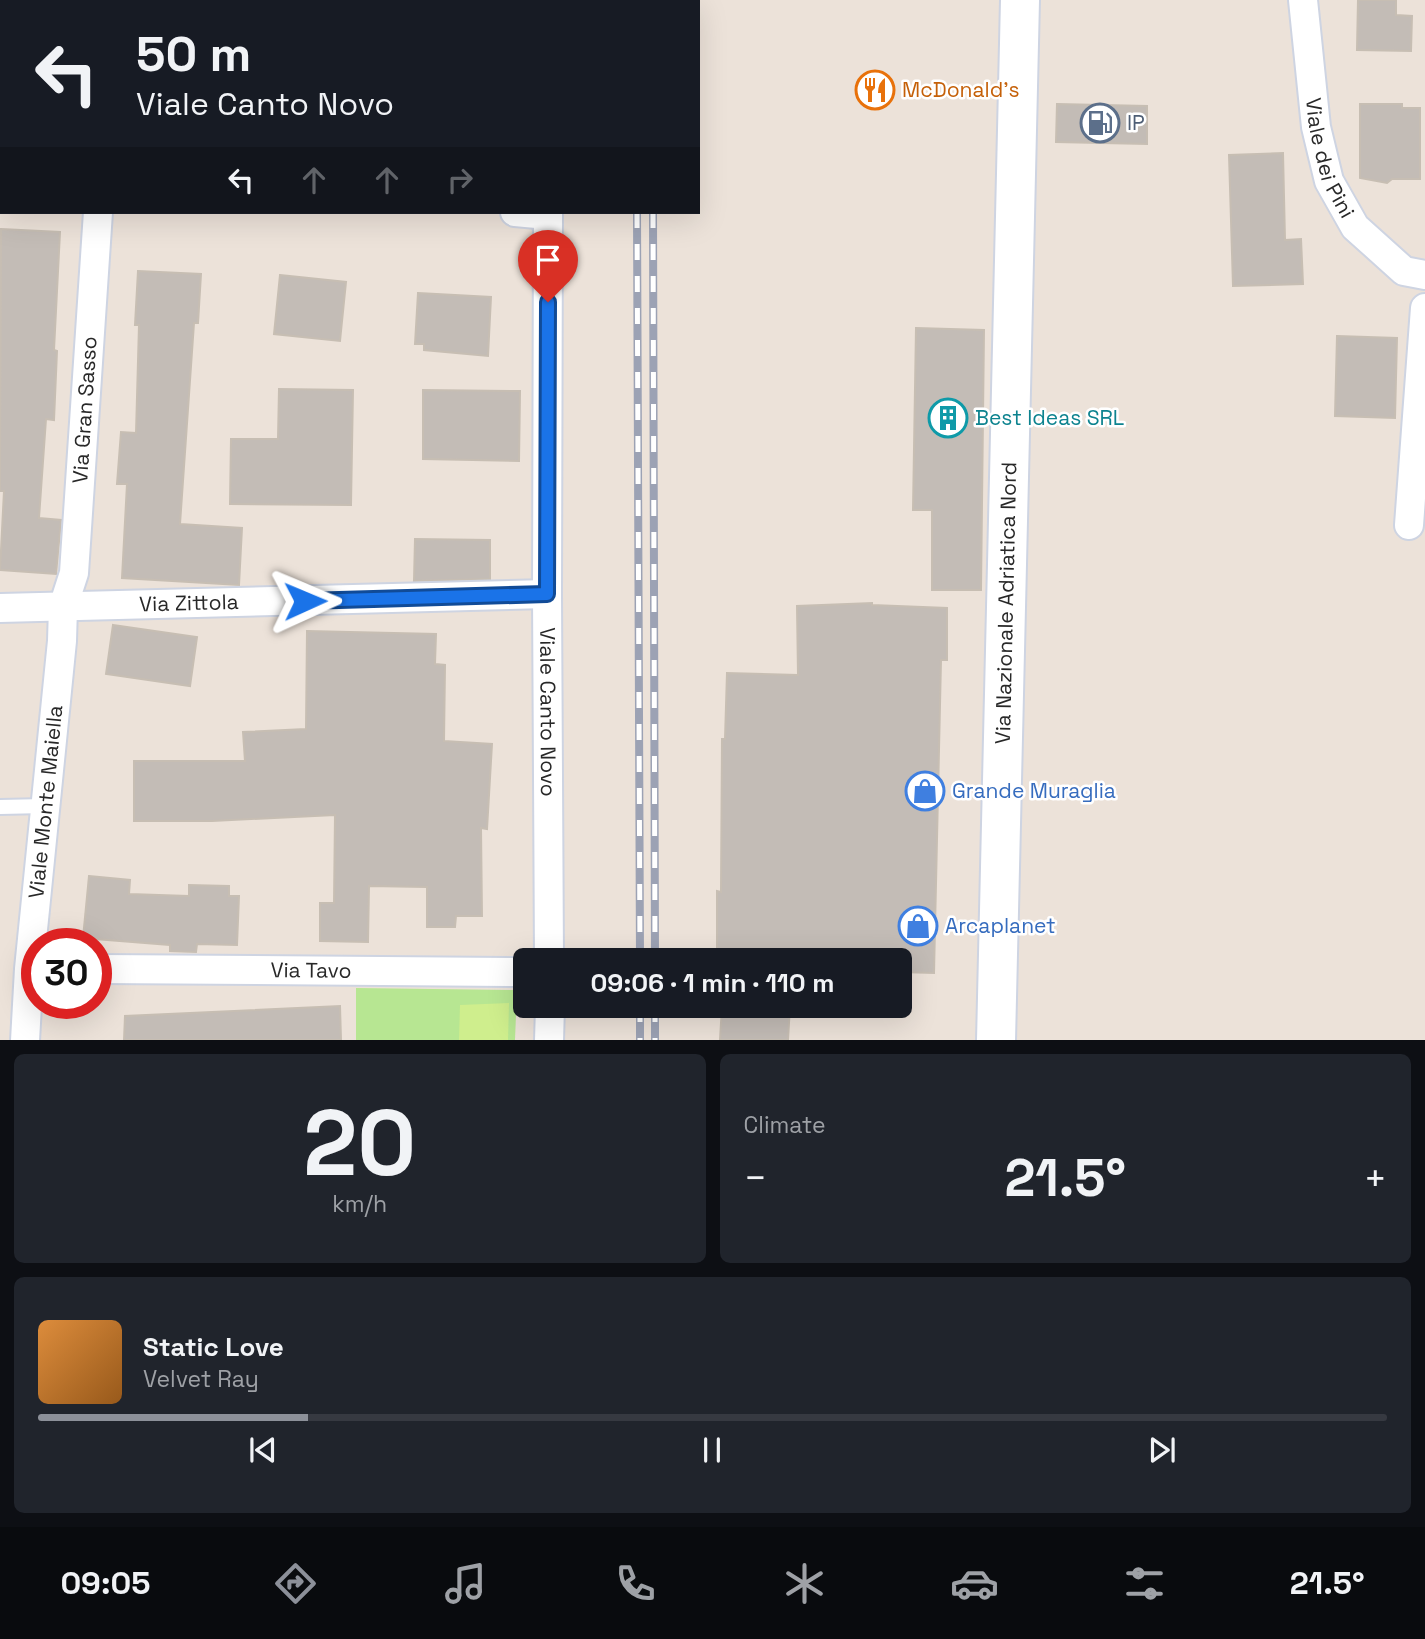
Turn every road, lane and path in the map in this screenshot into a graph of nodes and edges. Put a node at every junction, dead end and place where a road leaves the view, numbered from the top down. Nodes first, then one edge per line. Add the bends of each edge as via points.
1 (1020, 0) edge
2 (1303, 0) edge
3 (98, 214) edge
4 (548, 214) edge
5 (1425, 275) edge
6 (1425, 308) edge
7 (1409, 525) dead end
8 (547, 594) junction
9 (63, 607) junction
10 (0, 608) edge
11 (45, 806) junction
12 (0, 807) edge
13 (36, 928) edge
14 (550, 948) edge
15 (112, 969) edge
16 (513, 972) edge
17 (550, 1018) edge
18 (27, 1019) edge
19 (25, 1040) edge
20 (549, 1040) edge
21 (996, 1040) edge

1 - 21 main road, Via Nazionale Adriatica Nord
2 - 5 street, Viale dei Pini via 1316,127 1329,181 1355,226 1404,271
3 - 9 street, Via Gran Sasso via 74,573
4 - 8 street, Viale Canto Novo
6 - 7 street
8 - 9 street, Via Zittola
8 - 14 street, Viale Canto Novo
9 - 10 street, Via Zittola
9 - 11 street, Viale Monte Maiella
11 - 12 lane
11 - 13 street, Viale Monte Maiella
15 - 16 street, Via Tavo
17 - 20 street
18 - 19 street, Viale Monte Maiella

